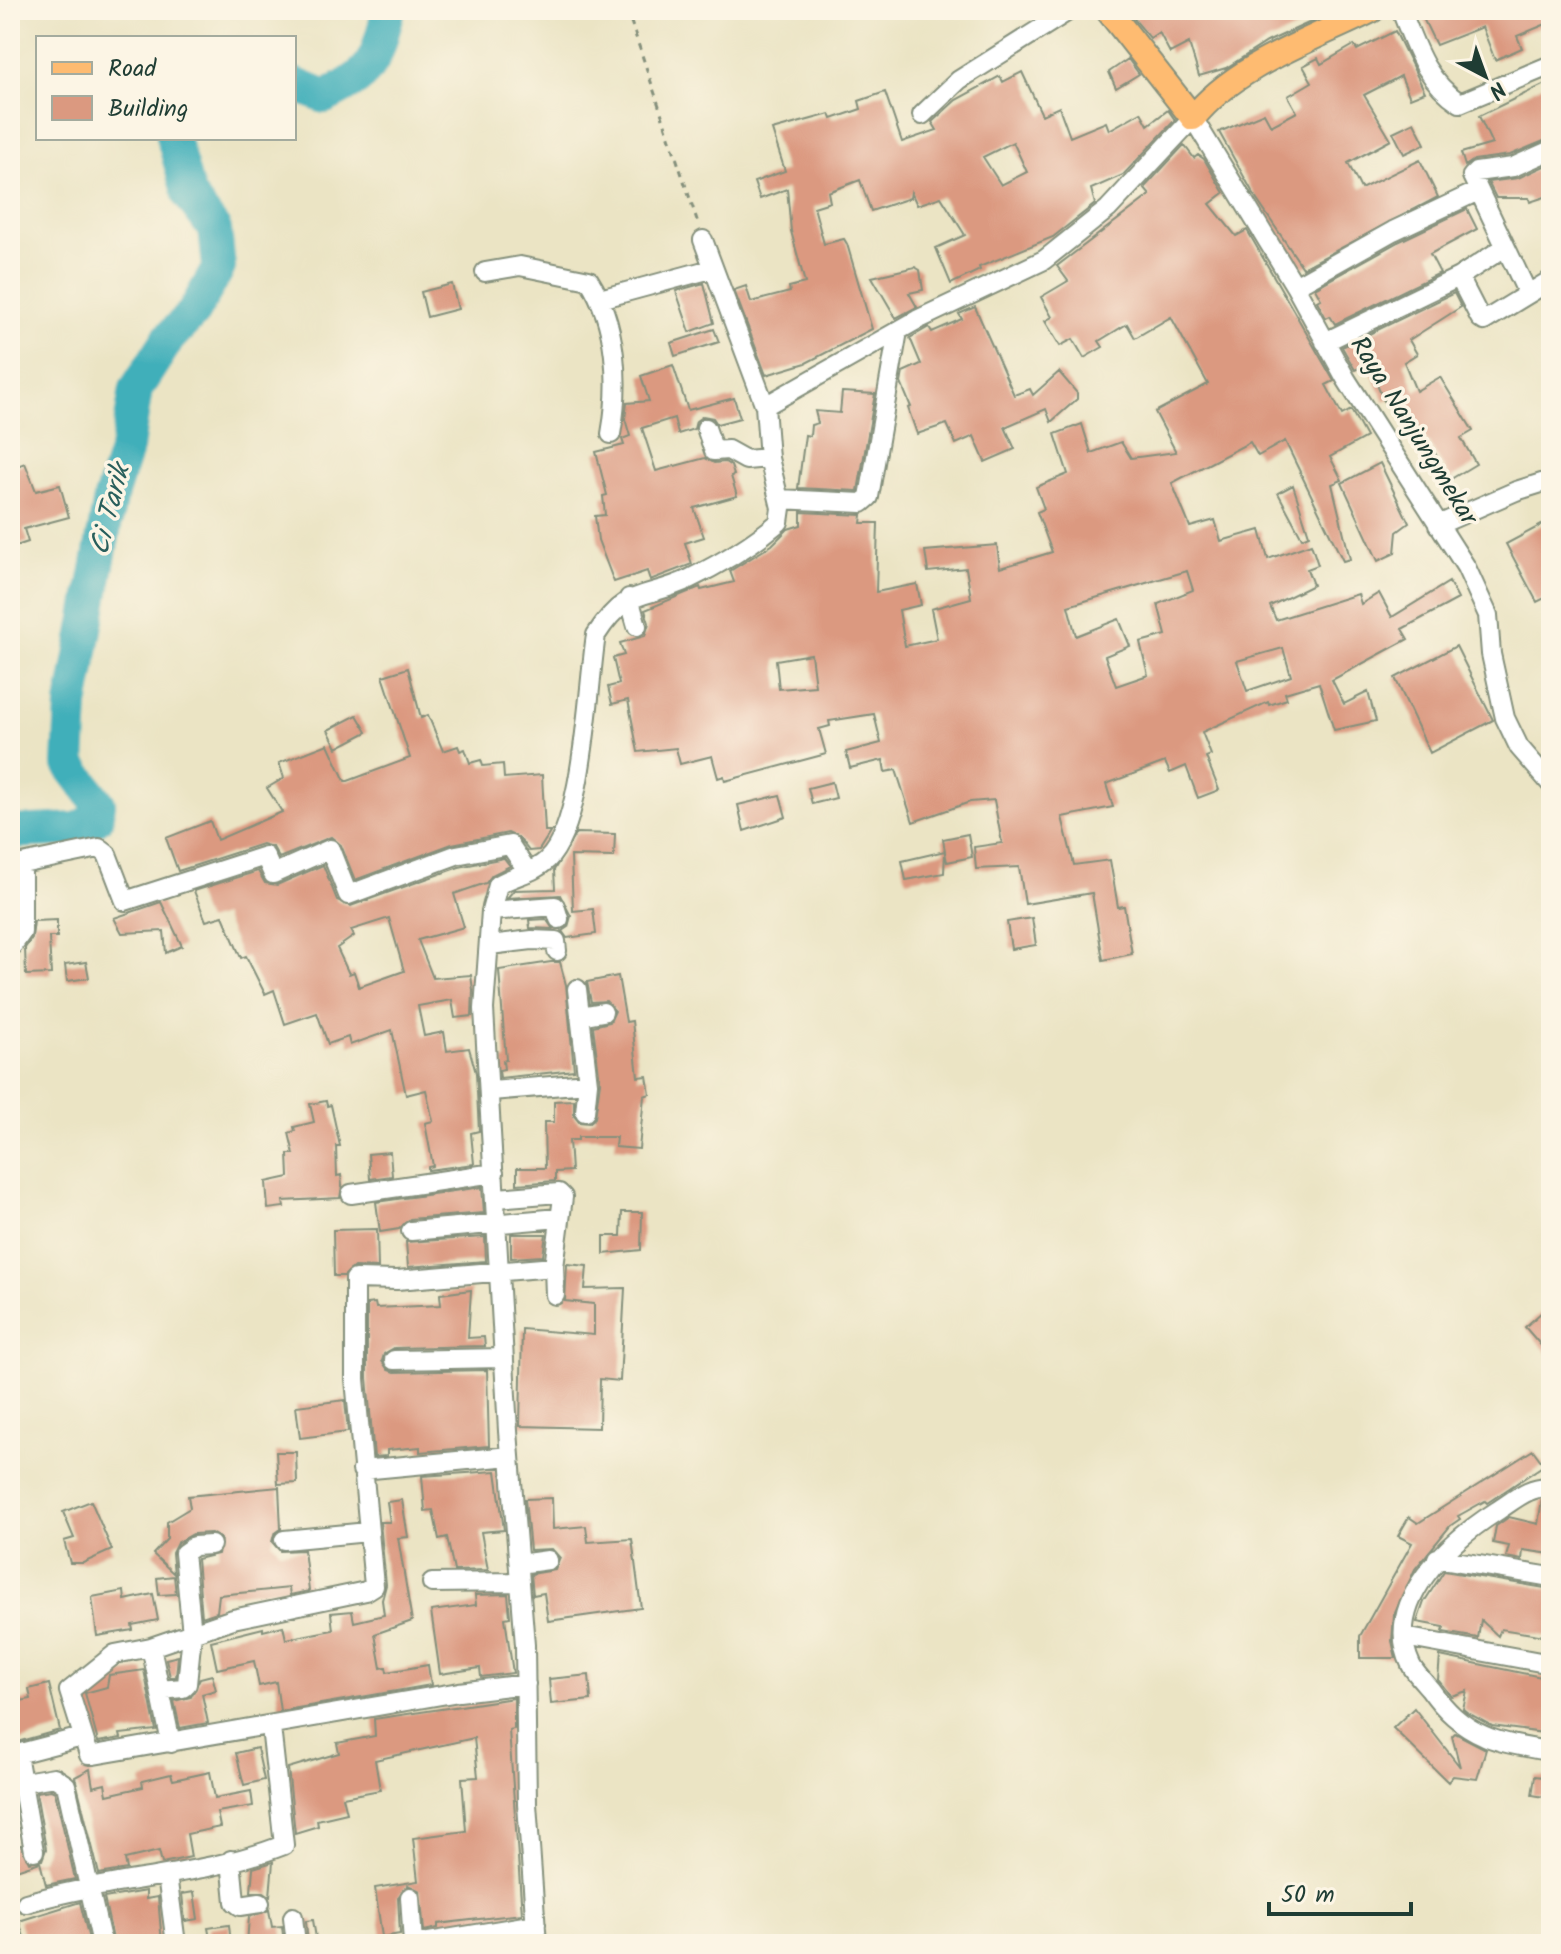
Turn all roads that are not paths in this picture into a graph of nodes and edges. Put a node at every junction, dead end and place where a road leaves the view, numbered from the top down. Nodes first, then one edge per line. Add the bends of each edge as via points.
1 (1070, 10) edge
2 (1108, 10) edge
3 (1372, 10) edge
4 (1401, 10) edge
5 (1551, 65) edge
6 (922, 115) dead end
7 (1187, 124) junction
8 (1551, 150) edge
9 (1478, 191) junction
10 (703, 240) road end
11 (1505, 247) junction
12 (711, 269) junction
13 (485, 272) dead end
14 (1459, 277) junction
15 (1551, 280) edge
16 (1295, 286) junction
17 (1527, 292) junction
18 (600, 299) junction
19 (898, 331) junction
20 (1325, 342) junction
21 (765, 406) junction
22 (706, 428) dead end
23 (611, 434) dead end
24 (769, 458) junction
25 (1551, 480) edge
26 (779, 499) junction
27 (1438, 525) junction
28 (629, 598) junction
29 (637, 626) dead end
30 (1551, 784) edge
31 (528, 872) junction
32 (491, 911) junction
33 (559, 919) dead end
34 (490, 945) junction
35 (10, 949) edge
36 (557, 951) dead end
37 (577, 989) dead end
38 (603, 1012) dead end
39 (580, 1016) junction
40 (588, 1083) junction
41 (491, 1091) junction
42 (585, 1112) dead end
43 (494, 1173) junction
44 (351, 1194) dead end
45 (497, 1198) junction
46 (559, 1218) junction
47 (498, 1223) junction
48 (411, 1231) dead end
49 (554, 1267) junction
50 (502, 1272) junction
51 (555, 1295) dead end
52 (504, 1358) junction
53 (394, 1360) dead end
54 (510, 1456) junction
55 (362, 1470) junction
56 (1548, 1484) edge
57 (368, 1532) junction
58 (284, 1540) dead end
59 (211, 1545) dead end
60 (1437, 1558) junction
61 (548, 1560) dead end
62 (519, 1573) junction
63 (1551, 1577) edge
64 (432, 1583) dead end
65 (192, 1634) junction
66 (1404, 1637) junction
67 (151, 1647) junction
68 (1551, 1664) edge
69 (526, 1684) junction
70 (160, 1690) junction
71 (271, 1727) junction
72 (82, 1737) junction
73 (171, 1743) junction
74 (1551, 1752) edge
75 (24, 1782) junction
76 (34, 1851) dead end
77 (231, 1860) junction
78 (167, 1875) junction
79 (90, 1886) junction
80 (410, 1897) dead end
81 (26, 1903) dead end
82 (260, 1903) dead end
83 (293, 1917) dead end
84 (536, 1924) junction
85 (102, 1944) edge
86 (176, 1944) edge
87 (296, 1944) edge
88 (415, 1944) edge
89 (537, 1944) edge

1 - 6 street via 959,80
2 - 7 main road, Raya Nanjungmekar
3 - 7 main road via 1246,73 1207,101
4 - 5 street via 1424,68 1460,103
7 - 16 street, Raya Nanjungmekar
7 - 19 street via 1070,242 1044,260
8 - 9 street via 1513,167 1473,173
9 - 11 street
9 - 16 street
10 - 12 street
11 - 14 street
11 - 17 street
12 - 18 street
12 - 21 street
13 - 18 street via 520,266 587,278
14 - 17 street via 1481,320
14 - 20 street
15 - 17 street
16 - 20 street, Raya Nanjungmekar
18 - 23 street via 616,361
19 - 21 street
19 - 26 street via 869,497 862,503
20 - 27 street, Raya Nanjungmekar
21 - 24 street
22 - 24 street via 714,451 728,450 746,460
24 - 26 street
25 - 27 street
26 - 28 street via 779,522 746,549 685,581
27 - 30 street, Raya Nanjungmekar via 1466,567 1488,615 1505,718 1519,747
28 - 29 street
28 - 31 street via 596,635 586,738 557,849
31 - 32 street via 498,885
31 - 35 street via 510,845 456,855 348,895 330,849 273,874 265,856 125,901 107,854 99,848 22,864 22,932
32 - 33 street via 555,906
32 - 34 street
34 - 36 street via 556,941
34 - 41 street via 484,1009
37 - 39 street
38 - 39 street
39 - 40 street
40 - 41 street
40 - 42 street
41 - 43 street
43 - 44 street
43 - 45 street
45 - 46 street via 559,1193
45 - 47 street
46 - 47 street
46 - 49 street
47 - 48 street
47 - 50 street
49 - 50 street
49 - 51 street
50 - 52 street
50 - 55 street via 355,1279
52 - 53 street
52 - 54 street
54 - 55 street
54 - 62 street
55 - 57 street
56 - 60 street via 1479,1523
57 - 58 street
57 - 65 street via 374,1586 366,1591 233,1619
59 - 65 street via 184,1553
60 - 63 street
60 - 66 street via 1415,1595
61 - 62 street
62 - 64 street
62 - 69 street
65 - 67 street
65 - 70 street via 187,1684
66 - 68 street
66 - 74 street via 1411,1665 1455,1720 1487,1737
67 - 70 street
67 - 72 street via 109,1657 70,1689
69 - 71 street
69 - 84 street
70 - 73 street
71 - 73 street
71 - 77 street via 284,1845
72 - 73 street via 89,1755
72 - 75 street via 18,1753
75 - 76 street
75 - 79 street via 54,1777 66,1785
77 - 78 street
77 - 82 street via 237,1904
78 - 79 street
78 - 86 street
79 - 81 street
79 - 85 street
80 - 88 street
83 - 87 street
84 - 88 street
84 - 89 street

